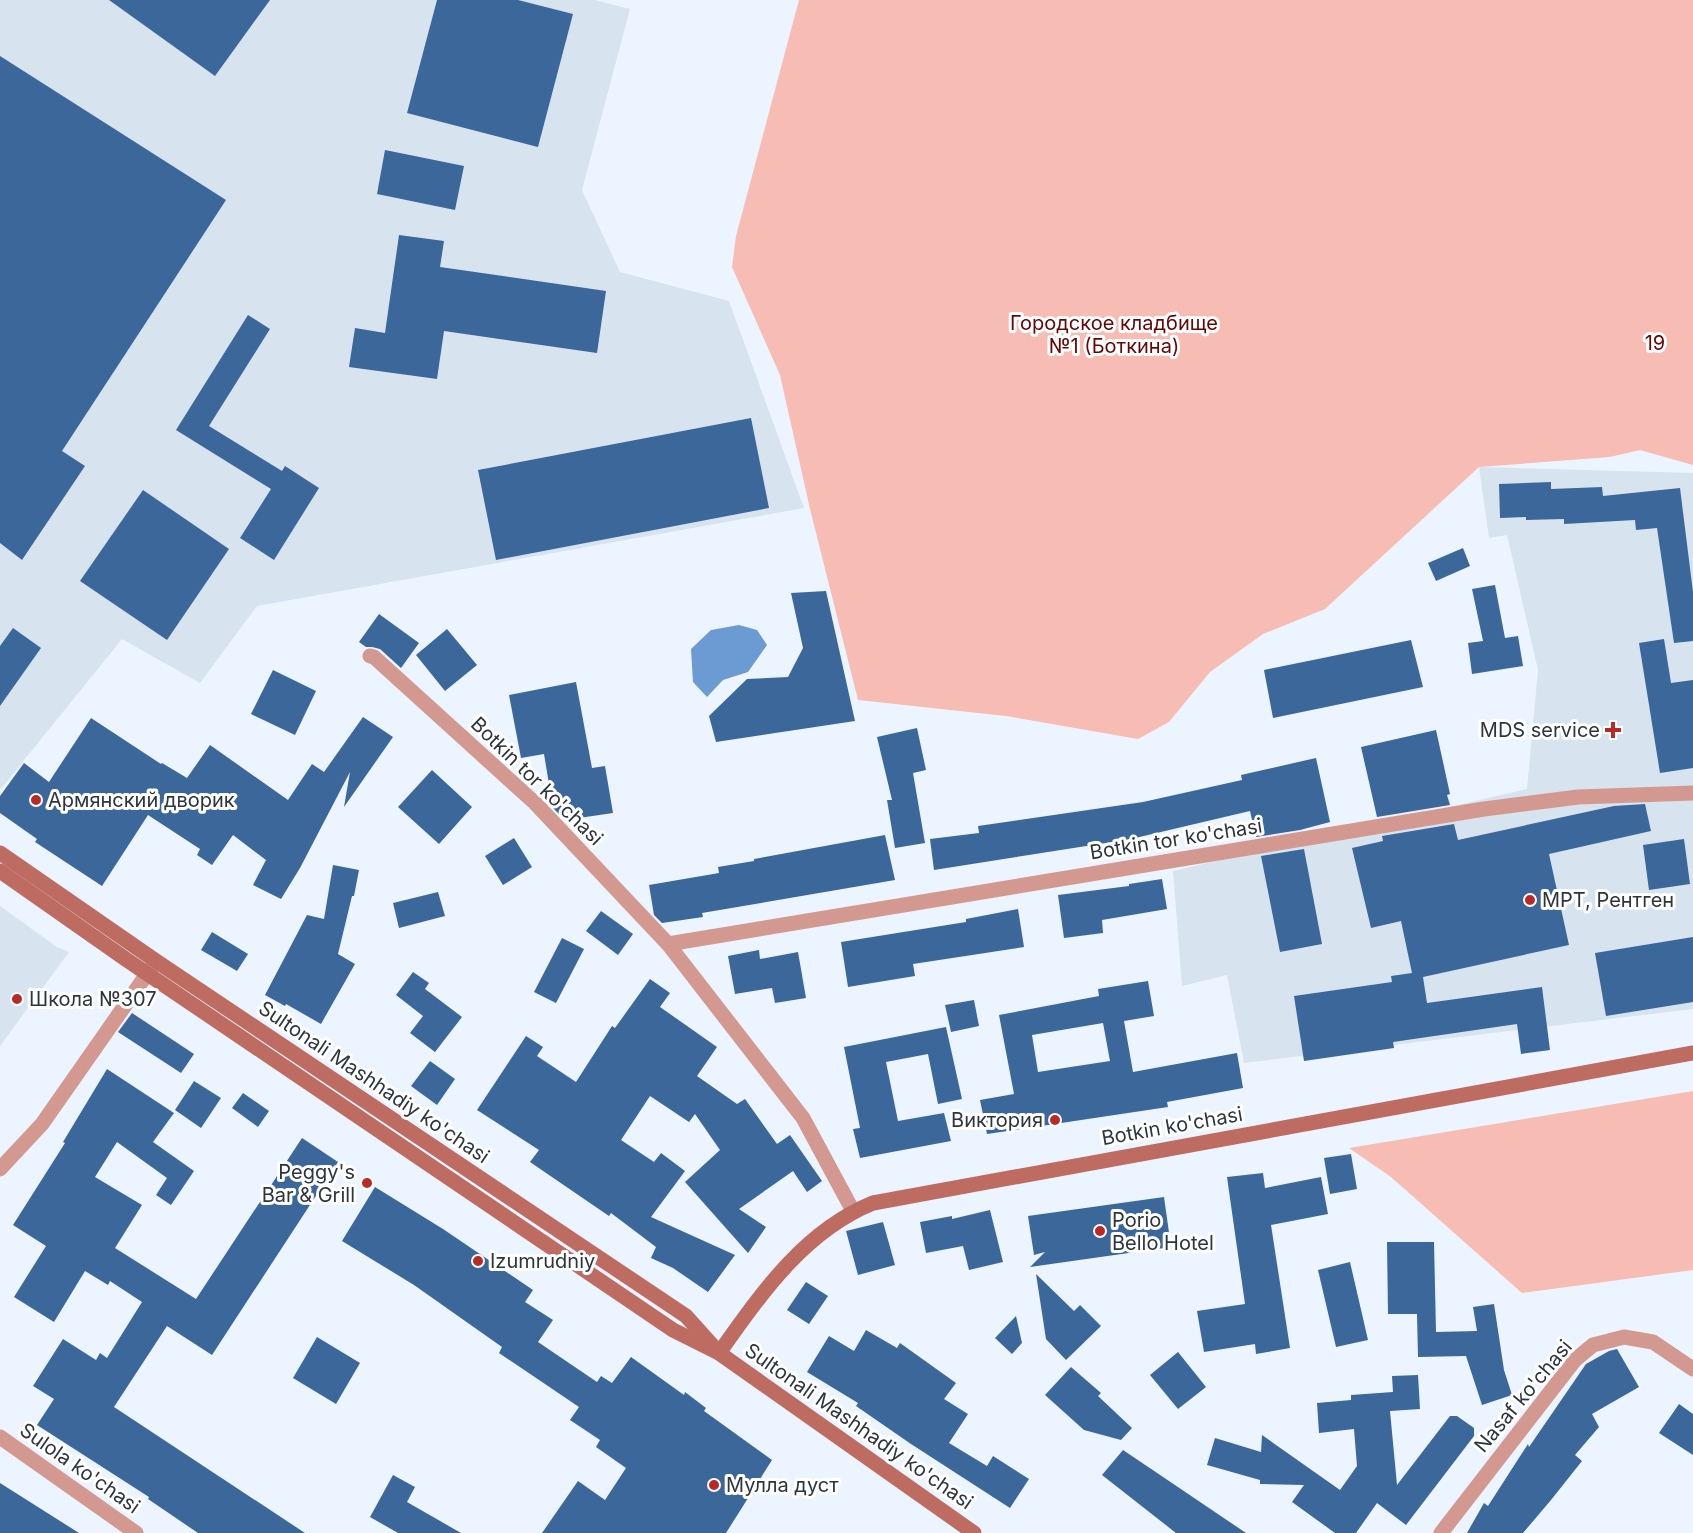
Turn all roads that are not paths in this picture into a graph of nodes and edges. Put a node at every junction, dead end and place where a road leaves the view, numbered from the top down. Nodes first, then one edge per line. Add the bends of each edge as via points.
1 (370, 656) dead end
2 (1693, 793) edge
3 (0, 853) edge
4 (0, 871) edge
5 (668, 944) junction
6 (151, 968) junction
7 (1693, 1053) edge
8 (0, 1169) edge
9 (853, 1211) junction
10 (719, 1353) junction
11 (1693, 1369) edge
12 (0, 1437) edge
13 (136, 1533) edge
14 (974, 1533) edge
15 (1441, 1533) edge

1 - 5 street, Botkin tor ko'chasi via 535,803
2 - 5 street, Botkin tor ko'chasi via 1578,797 1484,809
3 - 6 street, Sultonali Mashhadiy ko'chasi
4 - 6 street, Sultonali Mashhadiy ko'chasi
5 - 9 street, Botkin tor ko'chasi via 803,1118
6 - 8 street via 42,1124
6 - 10 street, Sultonali Mashhadiy ko'chasi via 673,1330
7 - 9 street, Botkin ko'chasi via 892,1198
9 - 10 street, Botkin ko'chasi via 790,1261
10 - 14 street, Sultonali Mashhadiy ko'chasi
11 - 15 street, Nasaf ko'chasi via 1653,1342 1624,1337 1593,1345 1575,1360
12 - 13 street, Sulola ko'chasi

